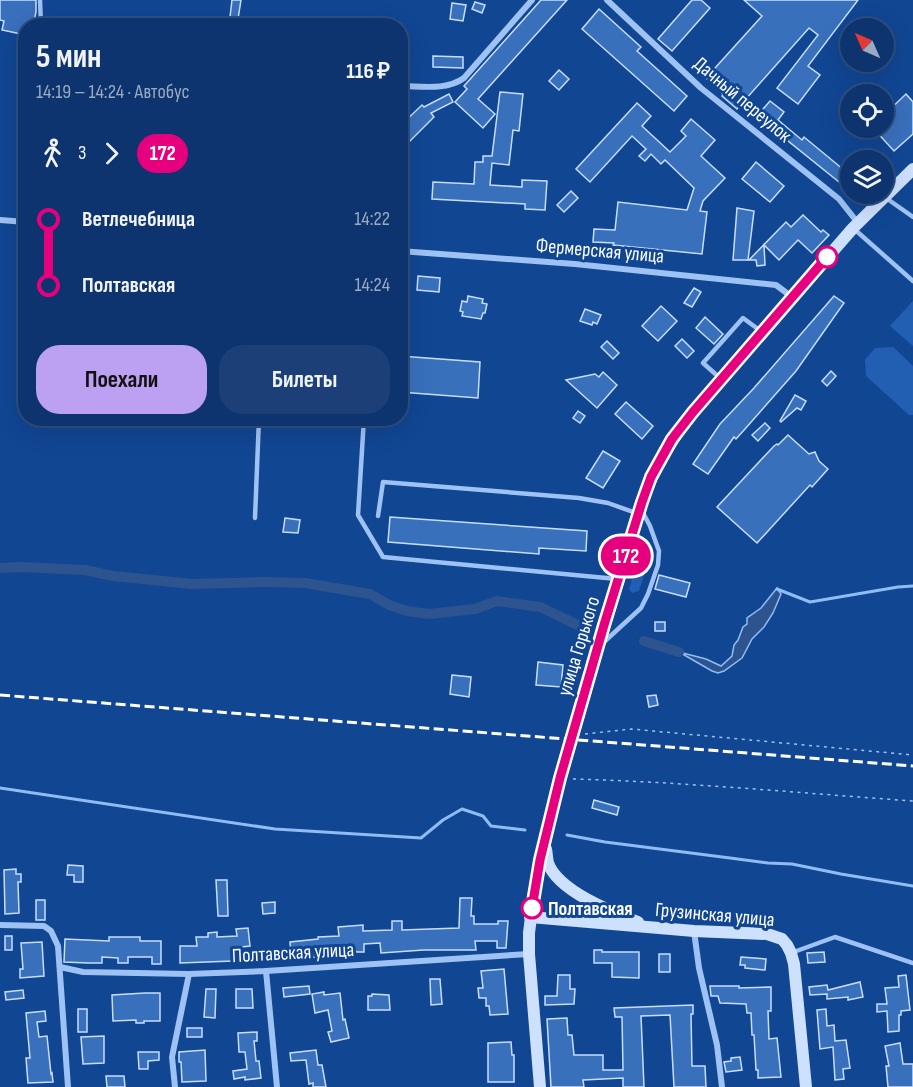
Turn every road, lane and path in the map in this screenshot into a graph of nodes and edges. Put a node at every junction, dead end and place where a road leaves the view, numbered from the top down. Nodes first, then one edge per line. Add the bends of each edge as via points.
1 (40, 0) edge
2 (532, 0) edge
3 (607, 0) edge
4 (41, 18) edge
5 (408, 86) edge
6 (913, 169) edge
7 (894, 187) edge
8 (877, 204) edge
9 (894, 204) edge
10 (913, 217) edge
11 (0, 220) edge
12 (18, 221) edge
13 (856, 226) junction
14 (408, 251) edge
15 (913, 280) edge
16 (792, 297) junction
17 (762, 332) junction
18 (721, 379) junction
19 (260, 426) edge
20 (364, 426) edge
21 (639, 511) junction
22 (378, 516) dead end
23 (255, 518) dead end
24 (618, 579) junction
25 (598, 648) junction
26 (572, 736) junction
27 (913, 755) edge
28 (560, 778) junction
29 (913, 801) edge
30 (546, 833) junction
31 (530, 917) junction
32 (0, 925) edge
33 (662, 928) junction
34 (694, 931) junction
35 (791, 952) junction
36 (529, 954) junction
37 (913, 963) edge
38 (60, 967) junction
39 (266, 971) junction
40 (189, 974) junction
41 (68, 1087) edge
42 (175, 1087) edge
43 (277, 1087) edge
44 (540, 1087) edge
45 (722, 1087) edge
46 (806, 1087) edge

1 - 4 lane
2 - 5 street via 457,83 445,87
3 - 13 street, Дачный переулок via 701,88 839,199
6 - 7 main road, улица Горького
8 - 13 main road, улица Горького
9 - 10 lane
11 - 12 street
13 - 15 lane
13 - 16 main road, улица Горького
14 - 16 street, Фермерская улица via 776,285
16 - 17 main road, улица Горького
17 - 18 main road, улица Горького
17 - 18 lane via 743,318 703,363
18 - 21 main road, улица Горького via 672,439 651,477
19 - 23 lane
20 - 24 lane via 358,515 383,557
21 - 22 lane via 579,498 383,482
21 - 24 main road, улица Горького
21 - 25 lane via 655,539 658,565 641,608
24 - 25 main road, улица Горького
25 - 26 main road, улица Горького
26 - 27 path via 631,729
26 - 28 main road, улица Горького
28 - 29 path
28 - 30 main road, улица Горького
30 - 31 main road, улица Горького
30 - 33 main road via 549,864 562,881 596,904
31 - 33 main road, Грузинская улица
31 - 36 main road, улица Горького
32 - 38 street via 44,926 58,946
33 - 34 main road, Грузинская улица
34 - 35 main road, Грузинская улица via 767,934 782,939
34 - 45 street
35 - 37 lane via 835,937
35 - 46 main road, Грузинская улица
36 - 39 street, Полтавская улица
36 - 44 main road, улица Горького
38 - 40 street, Полтавская улица via 82,972
38 - 41 street
39 - 40 street, Полтавская улица
39 - 43 street
40 - 42 street via 172,1057

